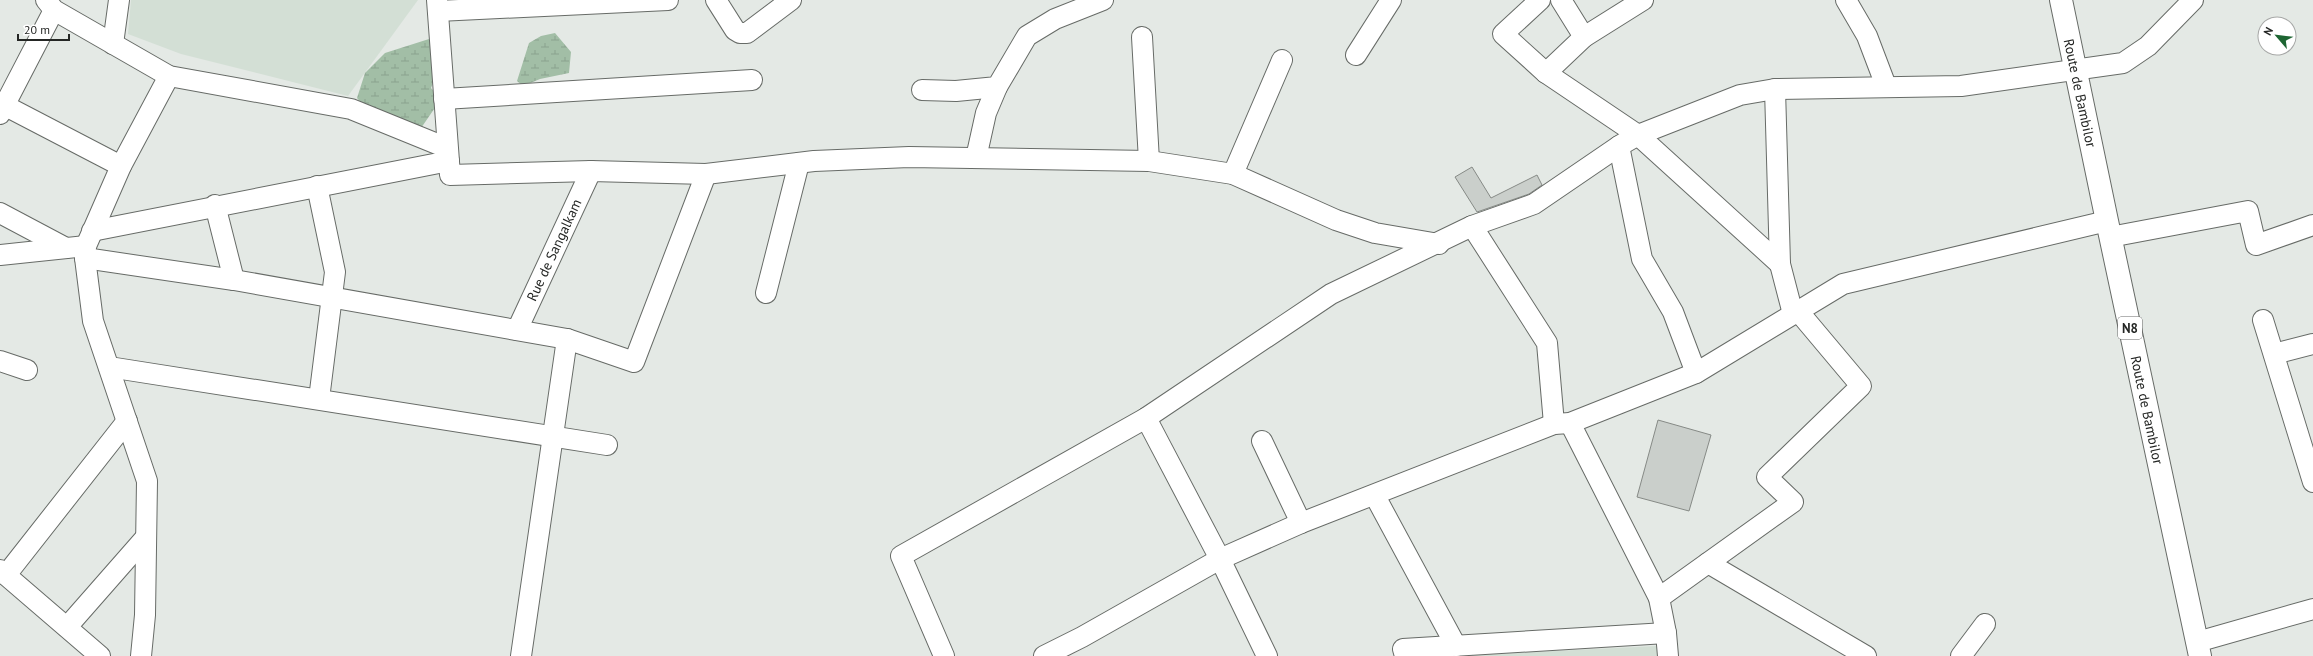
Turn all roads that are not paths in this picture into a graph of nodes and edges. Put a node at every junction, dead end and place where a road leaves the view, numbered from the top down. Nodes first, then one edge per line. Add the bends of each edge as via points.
1 (119, 0) edge
2 (668, 0) edge
3 (716, 0) edge
4 (1103, 0) edge
5 (1391, 0) edge
6 (1540, 0) edge
7 (1561, 0) edge
8 (1643, 0) edge
9 (1846, 0) edge
10 (2061, 0) edge
11 (2192, 0) edge
12 (782, 3) edge
13 (50, 5) edge
14 (437, 5) edge
15 (1142, 37) dead end
16 (1584, 37) junction
17 (113, 44) junction
18 (1356, 55) dead end
19 (1282, 60) dead end
20 (2076, 71) junction
21 (1546, 73) junction
22 (169, 76) junction
23 (752, 80) dead end
24 (1886, 86) junction
25 (997, 87) junction
26 (1775, 89) junction
27 (922, 90) dead end
28 (444, 99) junction
29 (2, 108) edge
30 (1638, 135) junction
31 (1618, 146) junction
32 (448, 154) junction
33 (976, 158) junction
34 (1149, 161) junction
35 (799, 163) junction
36 (121, 166) junction
37 (592, 171) junction
38 (706, 174) junction
39 (1233, 174) junction
40 (317, 186) junction
41 (216, 205) junction
42 (0, 213) edge
43 (2313, 225) edge
44 (1472, 226) junction
45 (2108, 229) junction
46 (1439, 244) junction
47 (88, 245) junction
48 (66, 248) junction
49 (0, 255) edge
50 (1780, 264) junction
51 (234, 280) junction
52 (766, 293) dead end
53 (332, 297) junction
54 (1795, 312) junction
55 (2263, 320) dead end
56 (517, 330) junction
57 (567, 339) junction
58 (2313, 344) edge
59 (2274, 354) junction
60 (0, 361) edge
61 (109, 367) junction
62 (27, 370) dead end
63 (1696, 373) junction
64 (319, 400) junction
65 (1146, 418) junction
66 (127, 421) junction
67 (1562, 423) junction
68 (553, 436) junction
69 (1262, 441) dead end
70 (607, 445) dead end
71 (2313, 482) edge
72 (1375, 496) junction
73 (1301, 523) junction
74 (146, 537) junction
75 (1220, 559) junction
76 (1708, 563) junction
77 (3, 572) edge
78 (1659, 598) junction
79 (2313, 609) edge
80 (1985, 624) dead end
81 (67, 628) junction
82 (1666, 633) junction
83 (1456, 646) junction
84 (2199, 649) edge
85 (1842, 650) edge
86 (100, 656) edge
87 (141, 656) edge
88 (521, 656) edge
89 (944, 656) edge
90 (1044, 656) edge
91 (1267, 656) edge
92 (1405, 656) edge
93 (1668, 656) edge
94 (1866, 656) edge
95 (1961, 656) edge

1 - 17 street
2 - 14 street
3 - 12 street via 740,33 747,34
4 - 25 street via 1055,19 1027,36
5 - 18 street
6 - 21 street via 1503,34
7 - 16 street
8 - 16 street
9 - 24 street via 1867,36
10 - 20 main road, Route de Bambilor / N8
11 - 20 street via 2134,57 2123,63
13 - 17 street
13 - 29 street
14 - 28 street
15 - 34 street
16 - 21 street
17 - 22 street
19 - 39 street
20 - 24 street via 1961,86
20 - 45 main road, Route de Bambilor / N8
21 - 30 street
22 - 32 street via 351,109
22 - 36 street
23 - 28 street
24 - 26 street
25 - 27 street via 956,91
25 - 33 street via 986,113
26 - 30 street via 1740,95
26 - 50 street
28 - 32 street
29 - 36 street
30 - 31 street
30 - 50 street
31 - 44 street via 1534,204
31 - 63 street via 1642,259 1673,312
32 - 37 street via 450,175
32 - 40 street
33 - 34 street
33 - 35 street via 909,157
34 - 39 street
35 - 38 street
35 - 52 street
36 - 47 street
37 - 38 street
37 - 56 street, Rue de Sangalkam
38 - 57 street via 634,362
39 - 46 street via 1336,220 1375,233
40 - 41 street
40 - 53 street via 335,272
41 - 47 street
41 - 51 street
42 - 48 street
43 - 45 street via 2256,245 2248,211
44 - 46 street
44 - 67 street via 1547,343
45 - 54 street via 1843,284
45 - 84 main road, Route de Bambilor / N8
46 - 65 street via 1331,294
47 - 48 street
47 - 51 street
47 - 61 street via 93,320
48 - 49 street
50 - 54 street
51 - 53 street
53 - 56 street
53 - 64 street
54 - 63 street
54 - 76 street via 1862,386 1767,477 1793,502
55 - 59 street
56 - 57 street
57 - 68 street
58 - 59 street
59 - 71 street
60 - 62 street
61 - 64 street
61 - 66 street
63 - 67 street
64 - 68 street
65 - 75 street
65 - 89 street via 901,556
66 - 74 street via 147,481
66 - 77 street
67 - 72 street
67 - 78 street
68 - 70 street
68 - 88 street
69 - 73 street
72 - 73 street
72 - 83 street
73 - 75 street
74 - 81 street
74 - 87 street via 145,615
75 - 90 street
75 - 91 street
76 - 78 street
76 - 85 street
77 - 81 street
78 - 82 street
79 - 84 street
80 - 95 street
81 - 86 street
82 - 83 street
82 - 93 street
83 - 92 street via 1403,649
85 - 94 street

